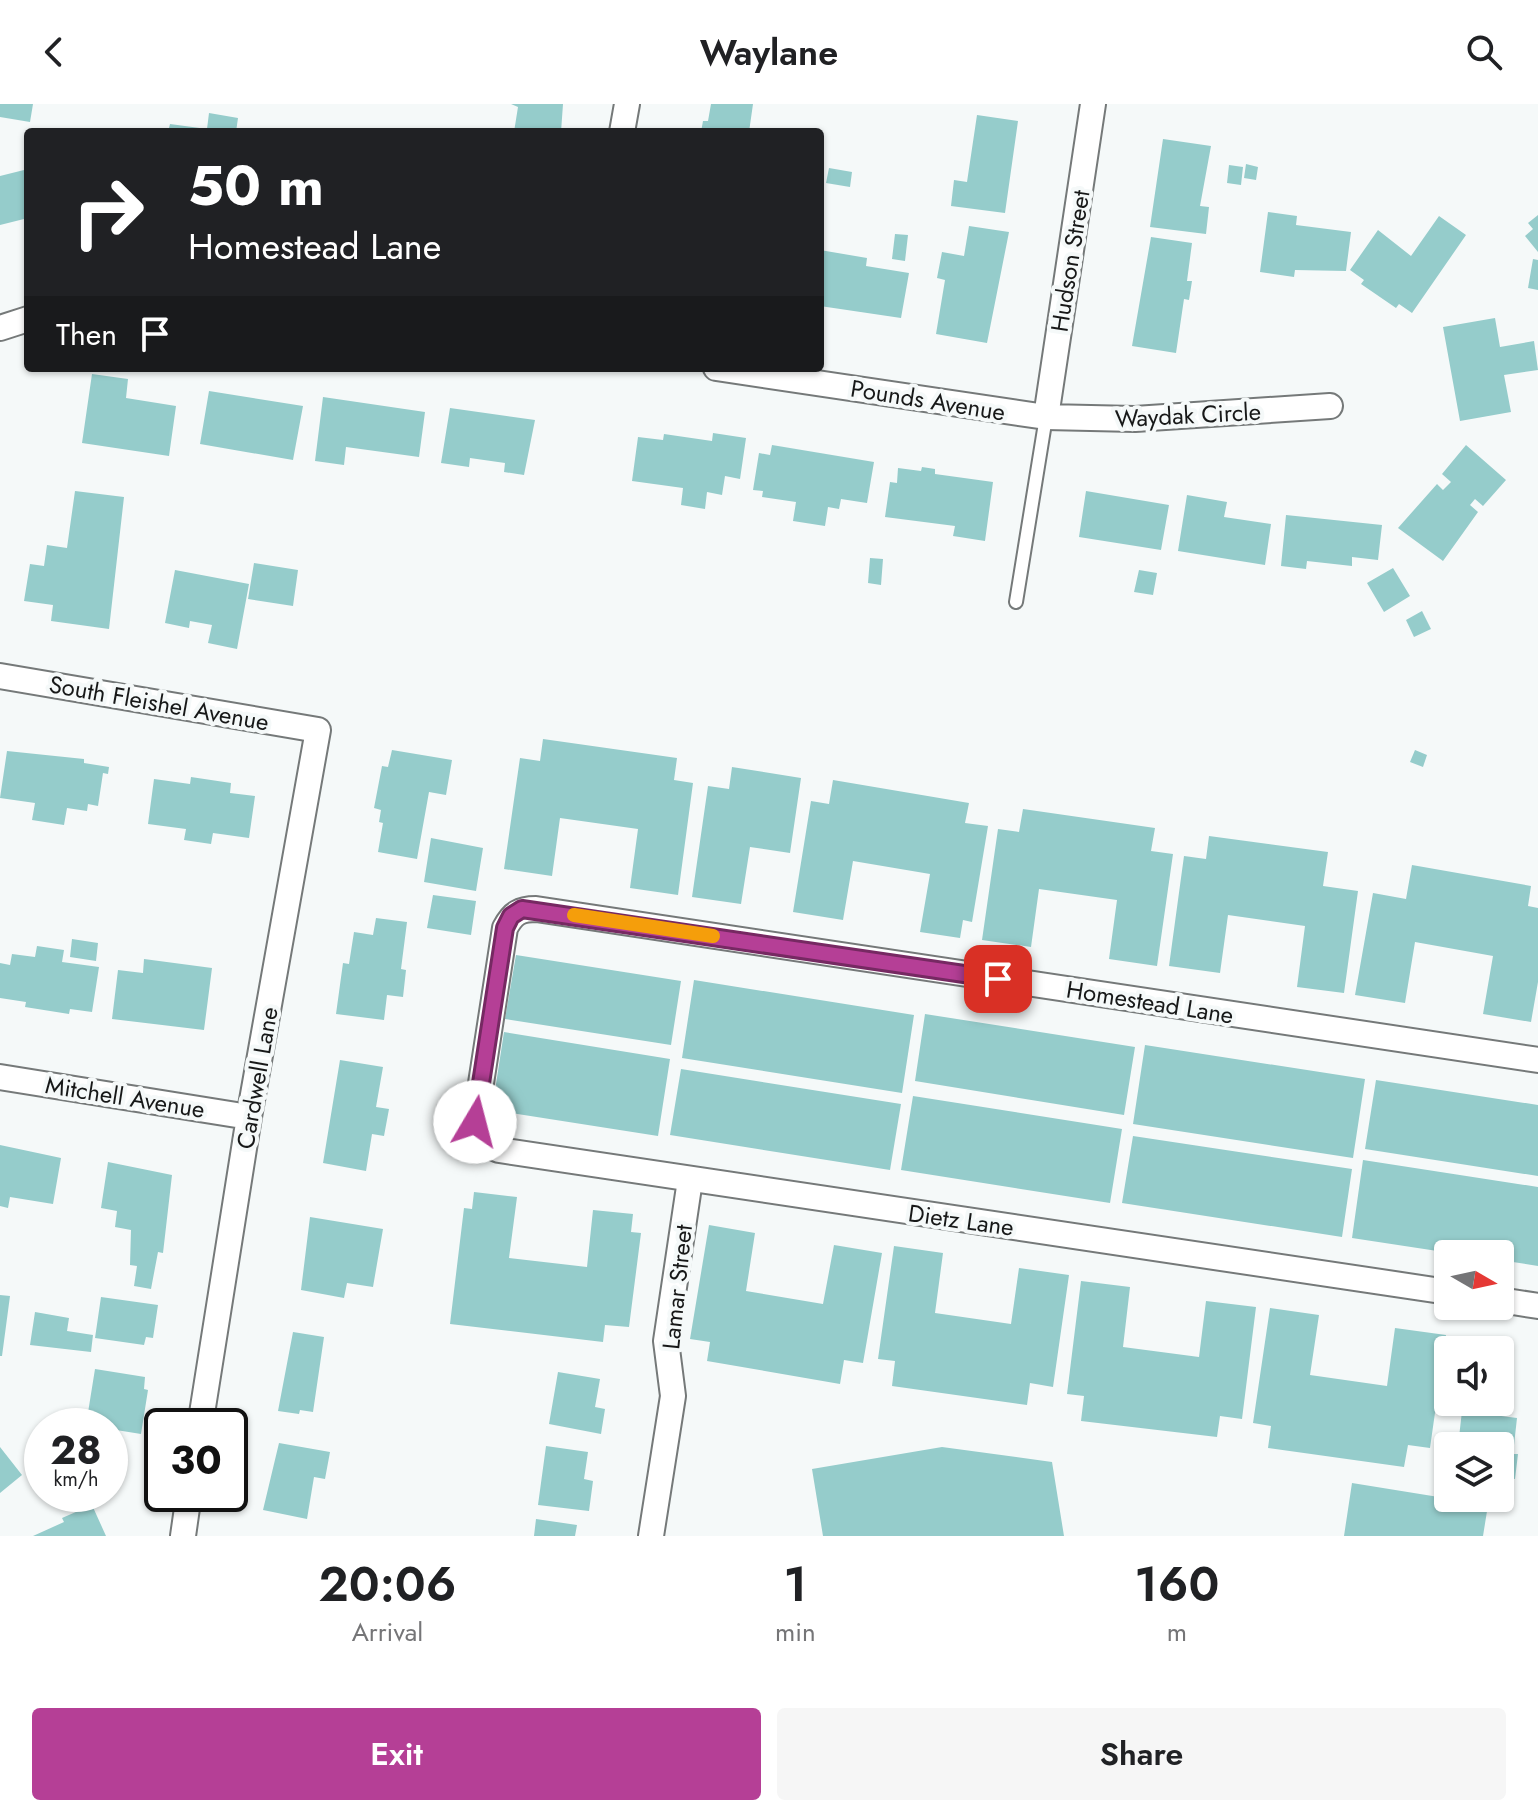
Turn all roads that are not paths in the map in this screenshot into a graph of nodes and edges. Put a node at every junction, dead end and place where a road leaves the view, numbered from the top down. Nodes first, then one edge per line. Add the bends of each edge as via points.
1 (627, 104) edge
2 (1093, 104) edge
3 (623, 128) edge
4 (24, 320) edge
5 (0, 328) edge
6 (743, 372) edge
7 (1330, 406) dead end
8 (1046, 417) junction
9 (1016, 602) dead end
10 (0, 676) edge
11 (318, 730) joint
12 (1538, 1060) edge
13 (0, 1077) edge
14 (249, 1117) junction
15 (480, 1136) joint
16 (690, 1180) junction
17 (1434, 1290) edge
18 (1514, 1302) edge
19 (1538, 1306) edge
20 (203, 1408) edge
21 (186, 1512) edge
22 (183, 1536) edge
23 (651, 1536) edge

1 - 3 street
2 - 8 street, Hudson Street
4 - 5 street
6 - 8 street, Pounds Avenue
7 - 8 street, Waydak Circle via 1135,419
8 - 9 lane
10 - 11 street, South Fleishel Avenue
11 - 14 street, Cardwell Lane
12 - 15 street, Homestead Lane via 522,909 505,928 476,1107
13 - 14 street, Mitchell Avenue
14 - 20 street, Cardwell Lane
15 - 16 street, Dietz Lane via 499,1150
16 - 17 street, Dietz Lane
16 - 23 street, Lamar Street via 666,1341 673,1396
18 - 19 street
21 - 22 street

